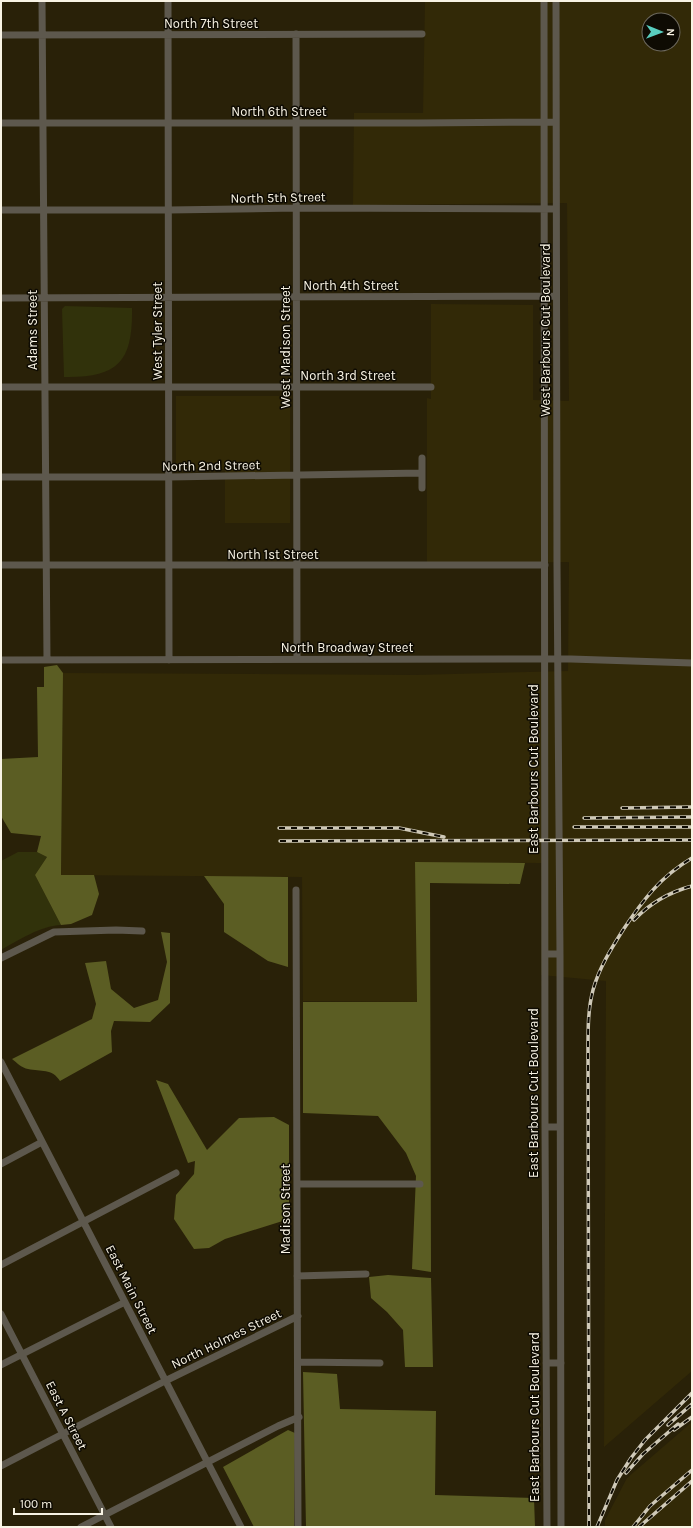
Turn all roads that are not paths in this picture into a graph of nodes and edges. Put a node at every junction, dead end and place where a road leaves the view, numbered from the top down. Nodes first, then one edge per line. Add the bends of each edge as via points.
1 (42, 1) edge
2 (168, 1) edge
3 (544, 1) edge
4 (556, 1) edge
5 (296, 34) junction
6 (422, 34) dead end
7 (1, 35) edge
8 (43, 35) junction
9 (168, 35) junction
10 (43, 122) junction
11 (168, 122) junction
12 (544, 122) junction
13 (556, 122) junction
14 (1, 123) edge
15 (296, 123) junction
16 (297, 208) junction
17 (544, 209) junction
18 (556, 209) junction
19 (1, 210) edge
20 (44, 210) junction
21 (169, 210) junction
22 (544, 296) junction
23 (556, 296) junction
24 (44, 297) junction
25 (169, 297) junction
26 (298, 297) junction
27 (1, 298) edge
28 (1, 387) edge
29 (44, 387) junction
30 (169, 387) junction
31 (297, 387) junction
32 (431, 387) dead end
33 (544, 388) junction
34 (557, 389) junction
35 (544, 446) junction
36 (557, 446) junction
37 (422, 458) dead end
38 (422, 473) junction
39 (297, 475) junction
40 (1, 477) edge
41 (46, 477) junction
42 (169, 477) junction
43 (422, 488) dead end
44 (1, 565) edge
45 (46, 565) junction
46 (545, 565) junction
47 (169, 566) junction
48 (297, 566) junction
49 (297, 659) junction
50 (545, 659) junction
51 (558, 659) junction
52 (1, 660) edge
53 (47, 660) junction
54 (170, 660) junction
55 (692, 662) edge
56 (545, 811) junction
57 (559, 811) junction
58 (296, 890) dead end
59 (142, 931) dead end
60 (545, 954) junction
61 (560, 954) junction
62 (1, 958) edge
63 (1, 1063) edge
64 (545, 1127) junction
65 (560, 1127) junction
66 (42, 1142) junction
67 (1, 1164) edge
68 (176, 1174) dead end
69 (297, 1184) junction
70 (420, 1184) dead end
71 (84, 1223) junction
72 (546, 1261) junction
73 (560, 1261) junction
74 (1, 1265) edge
75 (366, 1274) dead end
76 (297, 1276) junction
77 (125, 1302) junction
78 (1, 1314) edge
79 (298, 1316) junction
80 (22, 1354) junction
81 (298, 1362) junction
82 (380, 1363) dead end
83 (546, 1363) junction
84 (561, 1363) junction
85 (1, 1365) edge
86 (166, 1381) junction
87 (299, 1417) junction
88 (63, 1435) junction
89 (208, 1463) junction
90 (1, 1466) edge
91 (105, 1515) junction
92 (81, 1527) edge
93 (111, 1527) edge
94 (241, 1527) edge
95 (298, 1527) edge
96 (547, 1527) edge
97 (561, 1527) edge

1 - 8 street, Adams Street
2 - 9 street, West Tyler Street
3 - 12 street, West Barbours Cut Boulevard
4 - 13 street, West Barbours Cut Boulevard
5 - 6 street, North 7th Street
5 - 9 street, North 7th Street
5 - 15 street, West Madison Street
7 - 8 street, North 7th Street
8 - 9 street, North 7th Street
8 - 10 street, Adams Street
9 - 11 street, West Tyler Street
10 - 11 street, North 6th Street
10 - 14 street, North 6th Street
10 - 20 street, Adams Street
11 - 15 street, North 6th Street
11 - 21 street, West Tyler Street
12 - 13 street, North 6th Street
12 - 15 street, North 6th Street
12 - 17 street, West Barbours Cut Boulevard
13 - 18 street, West Barbours Cut Boulevard
15 - 16 street, West Madison Street
16 - 17 street, North 5th Street
16 - 21 street, North 5th Street
16 - 26 street, West Madison Street
17 - 18 street, North 5th Street
17 - 22 street, West Barbours Cut Boulevard
18 - 23 street, West Barbours Cut Boulevard
19 - 20 street, North 5th Street
20 - 21 street, North 5th Street
20 - 24 street, Adams Street
21 - 25 street, West Tyler Street
22 - 23 street, North 4th Street
22 - 26 street, North 4th Street
22 - 33 street, West Barbours Cut Boulevard
23 - 34 street, West Barbours Cut Boulevard
24 - 25 street, North 4th Street
24 - 27 street, North 4th Street
24 - 29 street, Adams Street
25 - 26 street, North 4th Street
25 - 30 street, West Tyler Street
26 - 31 street, West Madison Street
28 - 29 street, North 3rd Street
29 - 30 street, North 3rd Street
29 - 41 street, Adams Street
30 - 31 street, North 3rd Street
30 - 42 street, West Tyler Street
31 - 32 street, North 3rd Street
31 - 39 street, West Madison Street
33 - 34 street
33 - 35 street, West Barbours Cut Boulevard
34 - 36 street, West Barbours Cut Boulevard
35 - 36 street
35 - 46 street, West Barbours Cut Boulevard
36 - 51 street, West Barbours Cut Boulevard
37 - 38 street
38 - 39 street, North 2nd Street
38 - 43 street
39 - 42 street, North 2nd Street
39 - 48 street, West Madison Street
40 - 41 street, North 2nd Street
41 - 42 street, North 2nd Street
41 - 45 street, Adams Street
42 - 47 street, West Tyler Street
44 - 45 street, North 1st Street
45 - 47 street, North 1st Street
45 - 53 street, Adams Street
46 - 48 street, North 1st Street
46 - 50 street, West Barbours Cut Boulevard
47 - 48 street, North 1st Street
47 - 54 street, West Tyler Street
48 - 49 street, West Madison Street
49 - 50 street, North Broadway Street
49 - 54 street, North Broadway Street
50 - 51 street, North Broadway Street
50 - 56 street, East Barbours Cut Boulevard
51 - 55 street, North Broadway Street
51 - 57 street, East Barbours Cut Boulevard
52 - 53 street, North Broadway Street
53 - 54 street, North Broadway Street
56 - 57 street
56 - 60 street, East Barbours Cut Boulevard
57 - 61 street, East Barbours Cut Boulevard
58 - 69 street, Madison Street
59 - 62 street via 54,932
60 - 61 street
60 - 64 street, East Barbours Cut Boulevard
61 - 65 street, East Barbours Cut Boulevard
63 - 66 street, East Main Street
64 - 65 street
64 - 72 street, East Barbours Cut Boulevard
65 - 73 street, East Barbours Cut Boulevard
66 - 67 street
66 - 71 street, East Main Street
68 - 71 street
69 - 70 street
69 - 76 street, Madison Street
71 - 74 street
71 - 77 street, East Main Street
72 - 73 street
72 - 83 street, East Barbours Cut Boulevard
73 - 84 street, East Barbours Cut Boulevard
75 - 76 street
76 - 79 street, Madison Street
77 - 80 street
77 - 86 street, East Main Street
78 - 80 street, East A Street
79 - 81 street, Madison Street
79 - 86 street, North Holmes Street
80 - 85 street
80 - 88 street, East A Street
81 - 82 street
81 - 87 street, Madison Street
83 - 84 street
83 - 96 street, East Barbours Cut Boulevard
84 - 97 street, East Barbours Cut Boulevard
86 - 88 street, North Holmes Street
86 - 89 street, East Main Street
87 - 89 street
87 - 95 street, Madison Street
88 - 90 street, North Holmes Street
88 - 91 street, East A Street
89 - 91 street
89 - 94 street, East Main Street
91 - 92 street
91 - 93 street, East A Street

